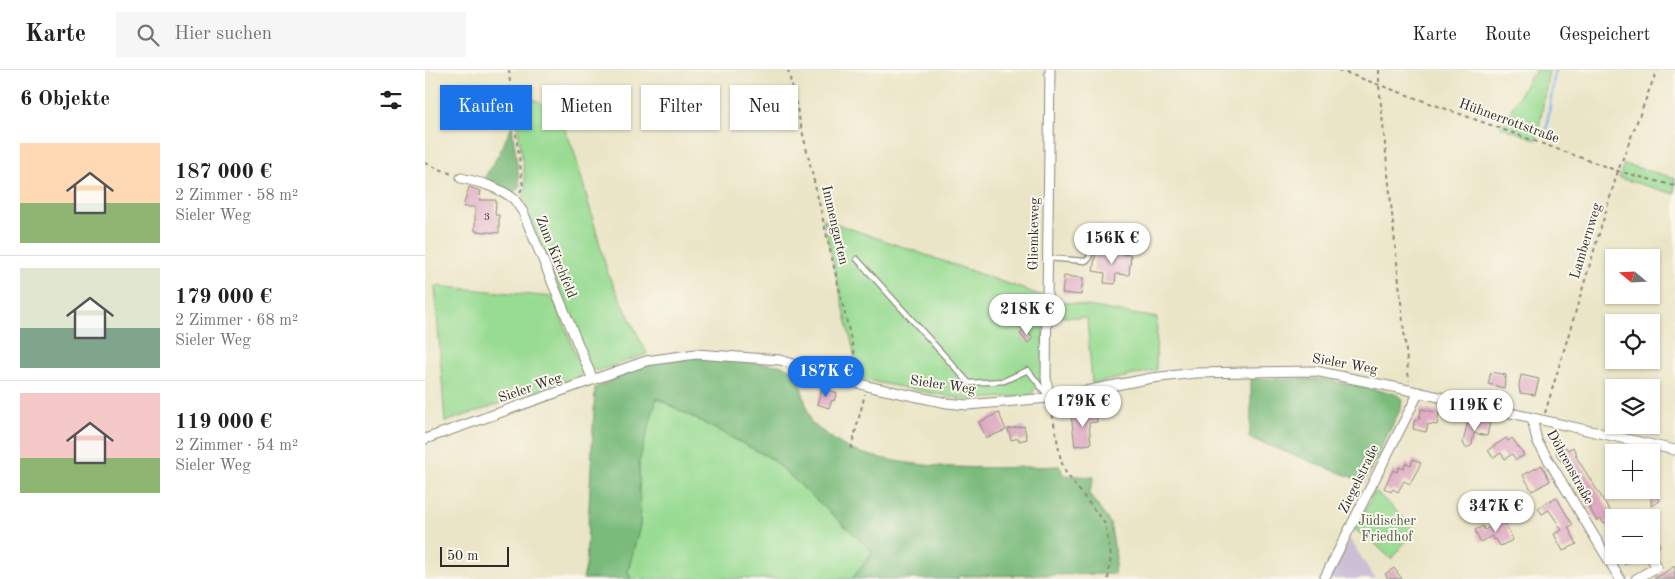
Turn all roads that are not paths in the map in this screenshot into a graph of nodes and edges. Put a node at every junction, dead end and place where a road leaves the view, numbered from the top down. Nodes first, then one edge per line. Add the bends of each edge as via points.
1 (1050, 70) edge
2 (461, 178) road end
3 (1091, 246) dead end
4 (1048, 258) junction
5 (857, 259) dead end
6 (593, 380) junction
7 (1419, 392) junction
8 (1049, 398) junction
9 (1532, 418) junction
10 (425, 438) edge
11 (1675, 450) edge
12 (1655, 564) edge
13 (1325, 579) edge
14 (1620, 579) edge
15 (1636, 579) edge

1 - 4 street, Gliemkeweg
2 - 6 street, Zum Kirchfeld via 497,189 514,200 523,212
3 - 4 lane via 1089,259 1085,261
4 - 8 street, Gliemkeweg via 1046,377
5 - 8 lane via 969,383 1003,382 1027,370
6 - 8 street, Sieler Weg via 645,361 696,354 780,360 864,386 947,403 967,405
6 - 10 street, Sieler Weg
7 - 8 street, Sieler Weg via 1315,371 1196,373
7 - 9 street, Sieler Weg
7 - 13 street, Ziegelstraße
9 - 11 street, Sieler Weg
9 - 14 street, Döhrenstraße via 1537,441
12 - 15 street via 1657,567

